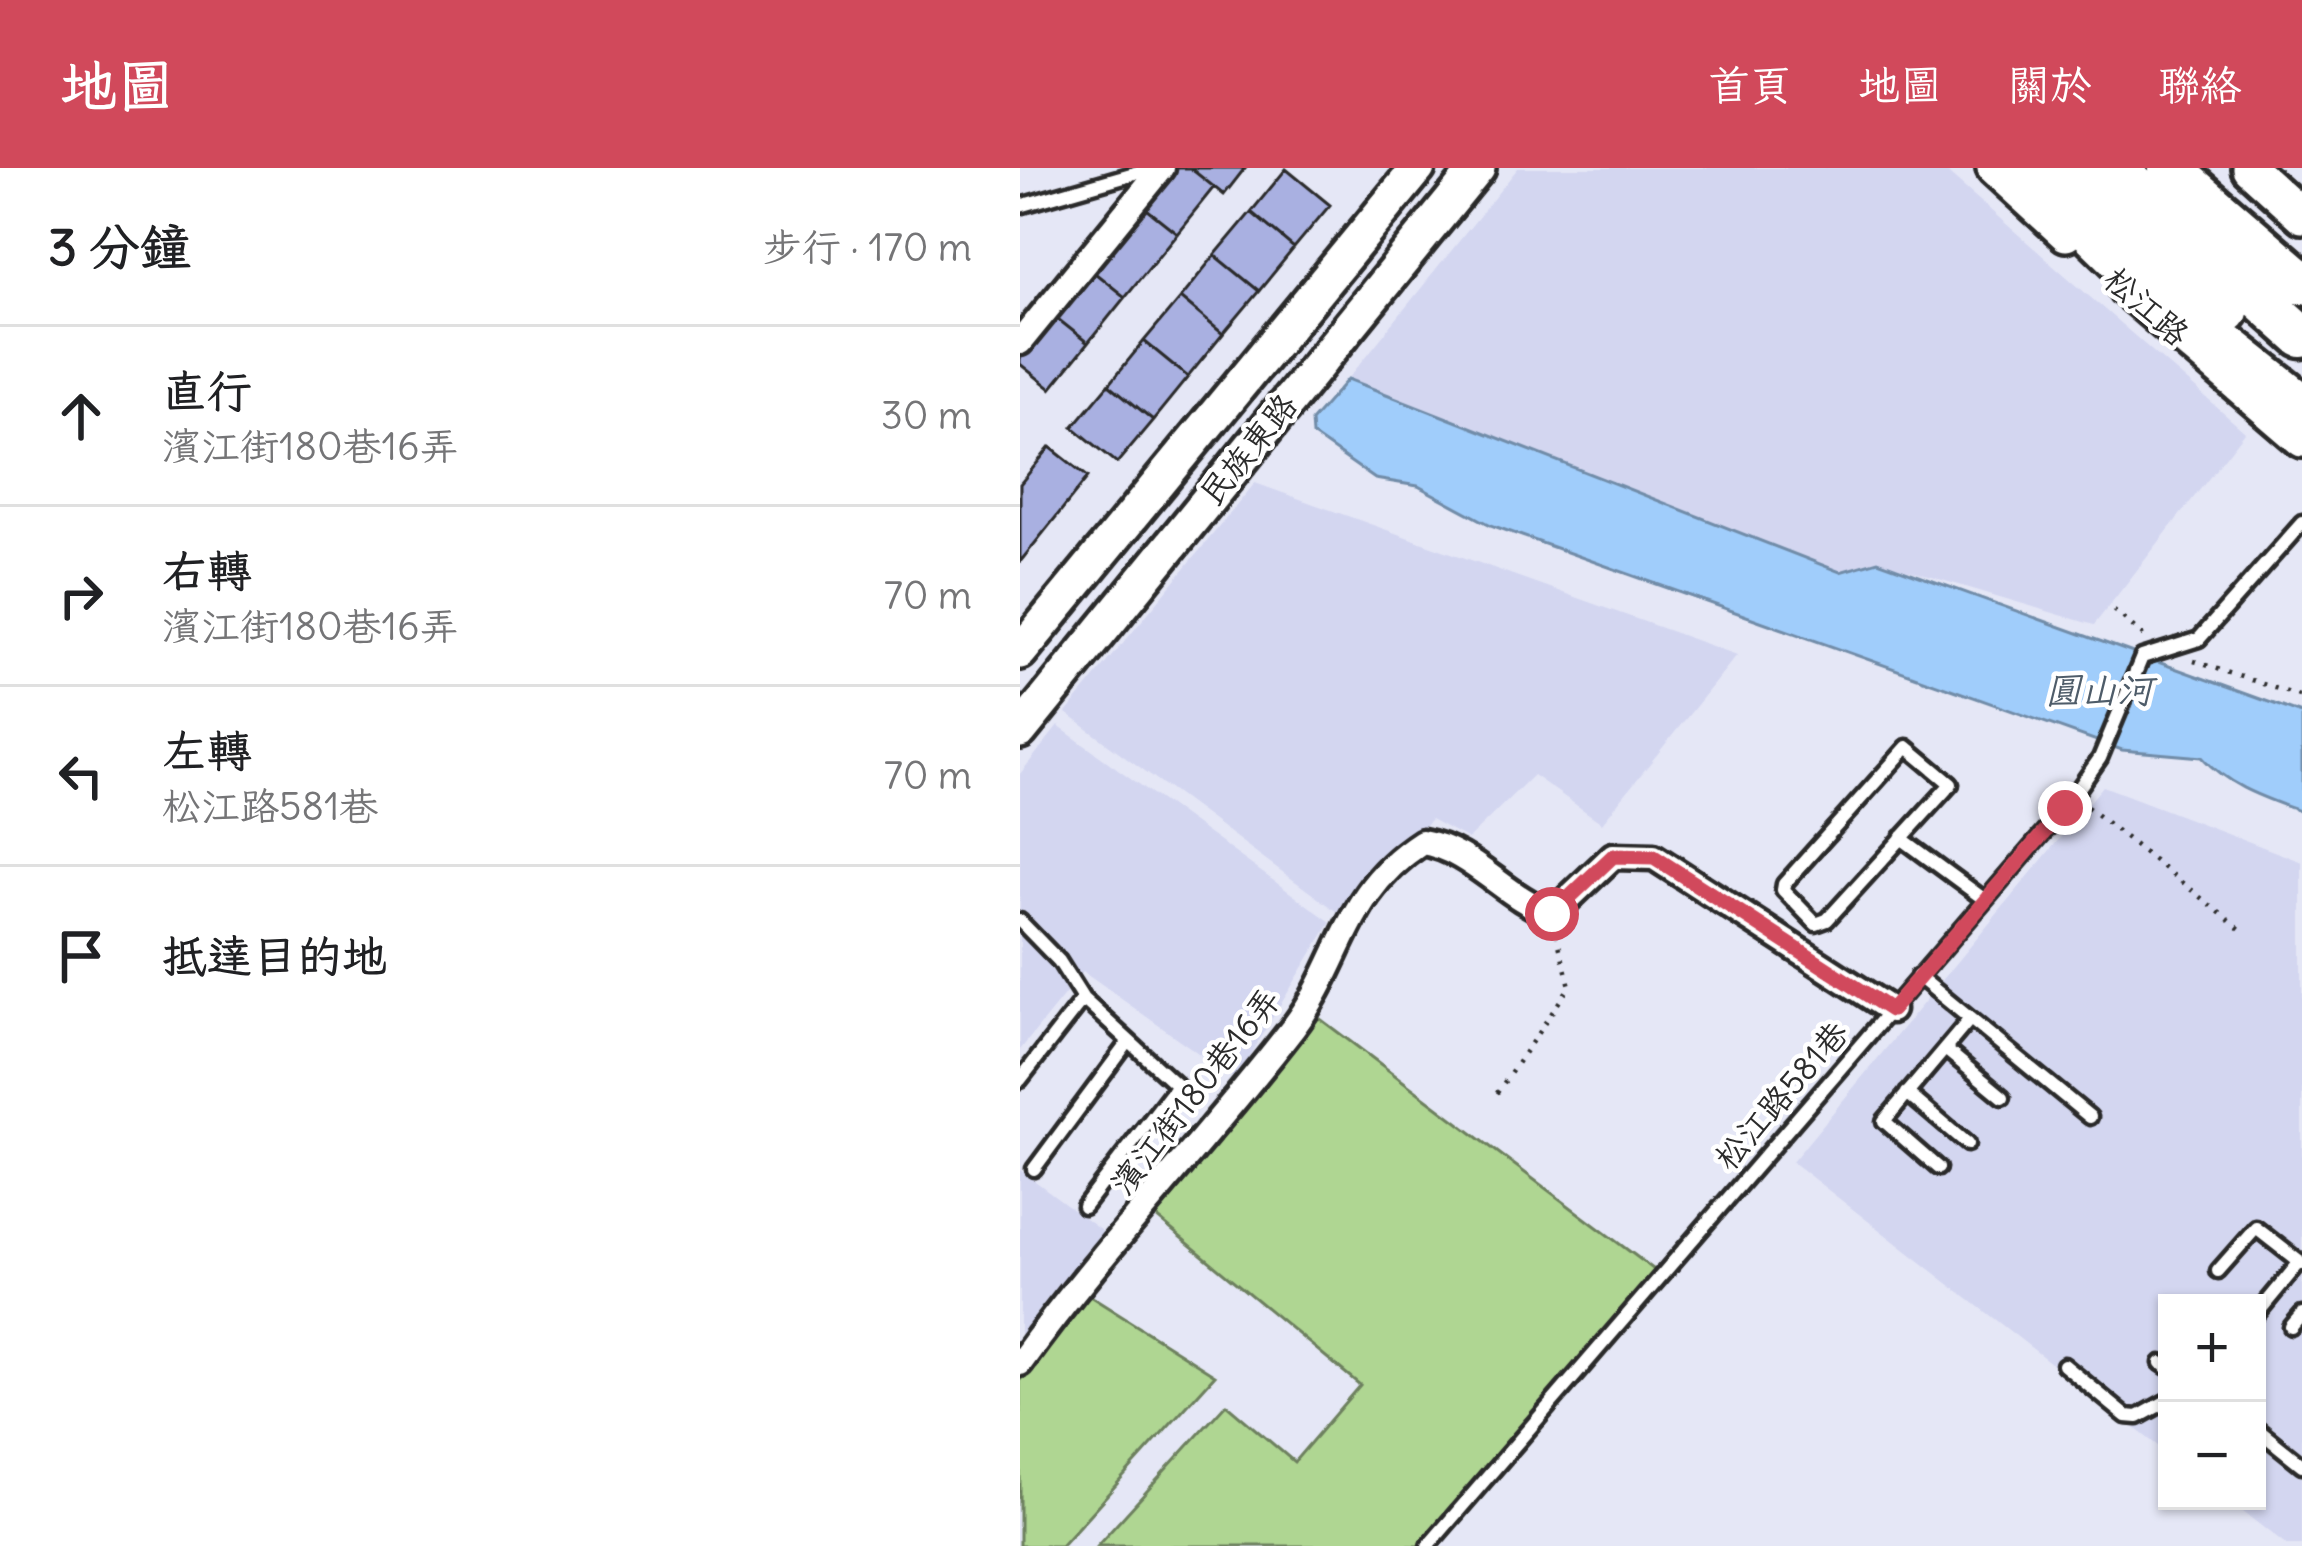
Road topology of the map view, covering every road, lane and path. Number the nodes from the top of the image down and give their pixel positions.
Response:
1 (1152, 168) edge
2 (1162, 168) edge
3 (1418, 168) edge
4 (1478, 168) edge
5 (1994, 168) edge
6 (2026, 168) edge
7 (2074, 168) edge
8 (2115, 168) edge
9 (2170, 168) edge
10 (2249, 168) edge
11 (1020, 206) edge
12 (2302, 216) edge
13 (2302, 282) edge
14 (2302, 336) edge
15 (1020, 342) edge
16 (2302, 374) edge
17 (2230, 376) junction
18 (2302, 406) edge
19 (2302, 430) edge
20 (2302, 440) edge
21 (2302, 523) edge
22 (1105, 548) junction
23 (1143, 579) junction
24 (2114, 610) dead end
25 (2159, 649) junction
26 (1020, 652) edge
27 (2302, 697) edge
28 (1020, 731) edge
29 (2073, 796) junction
30 (1901, 838) junction
31 (1985, 900) junction
32 (1552, 914) junction
33 (1020, 921) edge
34 (2244, 932) dead end
35 (1918, 976) junction
36 (1083, 999) junction
37 (1891, 1010) junction
38 (1970, 1019) junction
39 (1129, 1041) junction
40 (1945, 1049) junction
41 (1020, 1080) edge
42 (1497, 1093) dead end
43 (1907, 1093) junction
44 (2003, 1097) dead end
45 (2090, 1117) dead end
46 (1967, 1144) dead end
47 (1938, 1168) dead end
48 (1034, 1169) dead end
49 (1084, 1206) dead end
50 (2301, 1263) edge
51 (2218, 1271) dead end
52 (2266, 1304) edge
53 (2302, 1314) edge
54 (2291, 1327) dead end
55 (1020, 1364) edge
56 (2064, 1365) dead end
57 (2165, 1402) edge
58 (2266, 1436) edge
59 (2302, 1465) edge
60 (1429, 1546) edge

1 - 11 lane
2 - 15 street
3 - 22 street, 民族東路
4 - 23 street, 民族東路
5 - 17 street, 松江路
6 - 18 highway
7 - 16 highway
8 - 14 highway
9 - 13 highway
10 - 12 street
17 - 19 highway
17 - 20 street, 松江路
21 - 25 lane, 松江路581巷
22 - 23 street
22 - 26 street, 民族東路
23 - 28 street, 民族東路
24 - 25 path
25 - 27 path
25 - 29 lane, 松江路581巷
29 - 31 lane, 松江路581巷
29 - 34 path
30 - 30 lane
30 - 31 lane
31 - 35 lane, 松江路581巷
32 - 37 street
32 - 42 path
32 - 55 street, 濱江街180巷16弄
33 - 36 lane
35 - 37 lane, 松江路581巷
35 - 38 lane
36 - 39 lane
36 - 41 lane
37 - 60 lane, 松江路581巷
38 - 40 lane
38 - 45 lane
39 - 48 lane
39 - 49 lane
40 - 43 lane
40 - 44 lane
43 - 46 lane
43 - 47 lane
50 - 51 lane
50 - 52 lane
53 - 54 lane
56 - 57 lane
58 - 59 lane

